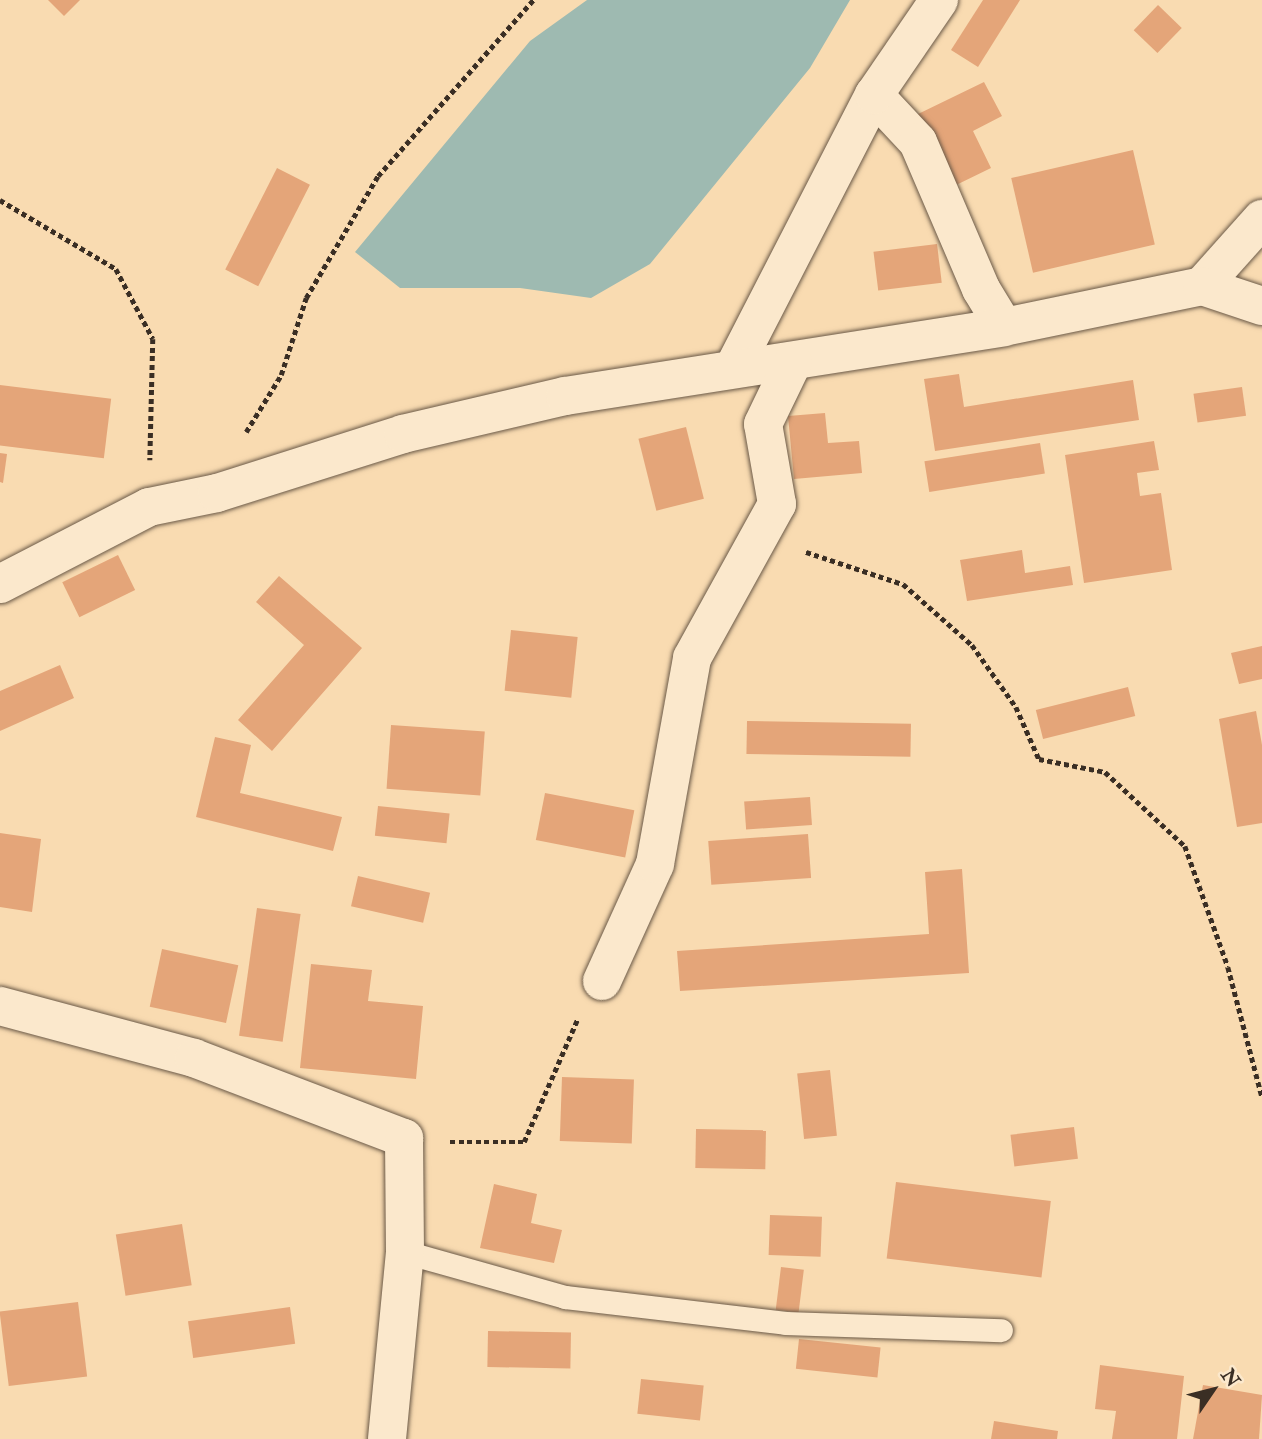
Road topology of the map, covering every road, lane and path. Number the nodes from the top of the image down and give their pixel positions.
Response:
1 (533, 0) edge
2 (939, 0) edge
3 (874, 95) junction
4 (0, 200) edge
5 (1262, 219) edge
6 (1202, 286) junction
7 (1262, 306) edge
8 (1004, 327) junction
9 (793, 362) junction
10 (734, 367) junction
11 (216, 493) junction
12 (777, 504) junction
13 (149, 507) junction
14 (0, 584) edge
15 (602, 981) joint
16 (0, 1006) edge
17 (1262, 1097) edge
18 (404, 1138) junction
19 (405, 1252) junction
20 (1001, 1330) dead end
21 (387, 1439) edge

1 - 11 path
2 - 3 street
3 - 8 street
3 - 10 street
4 - 13 path
5 - 6 street
6 - 7 street
6 - 8 street
8 - 9 street
9 - 10 street
9 - 12 street
10 - 11 street
11 - 13 street
12 - 15 street
12 - 17 path
13 - 14 street
15 - 18 path
16 - 18 street
18 - 19 street
19 - 20 lane
19 - 21 street

